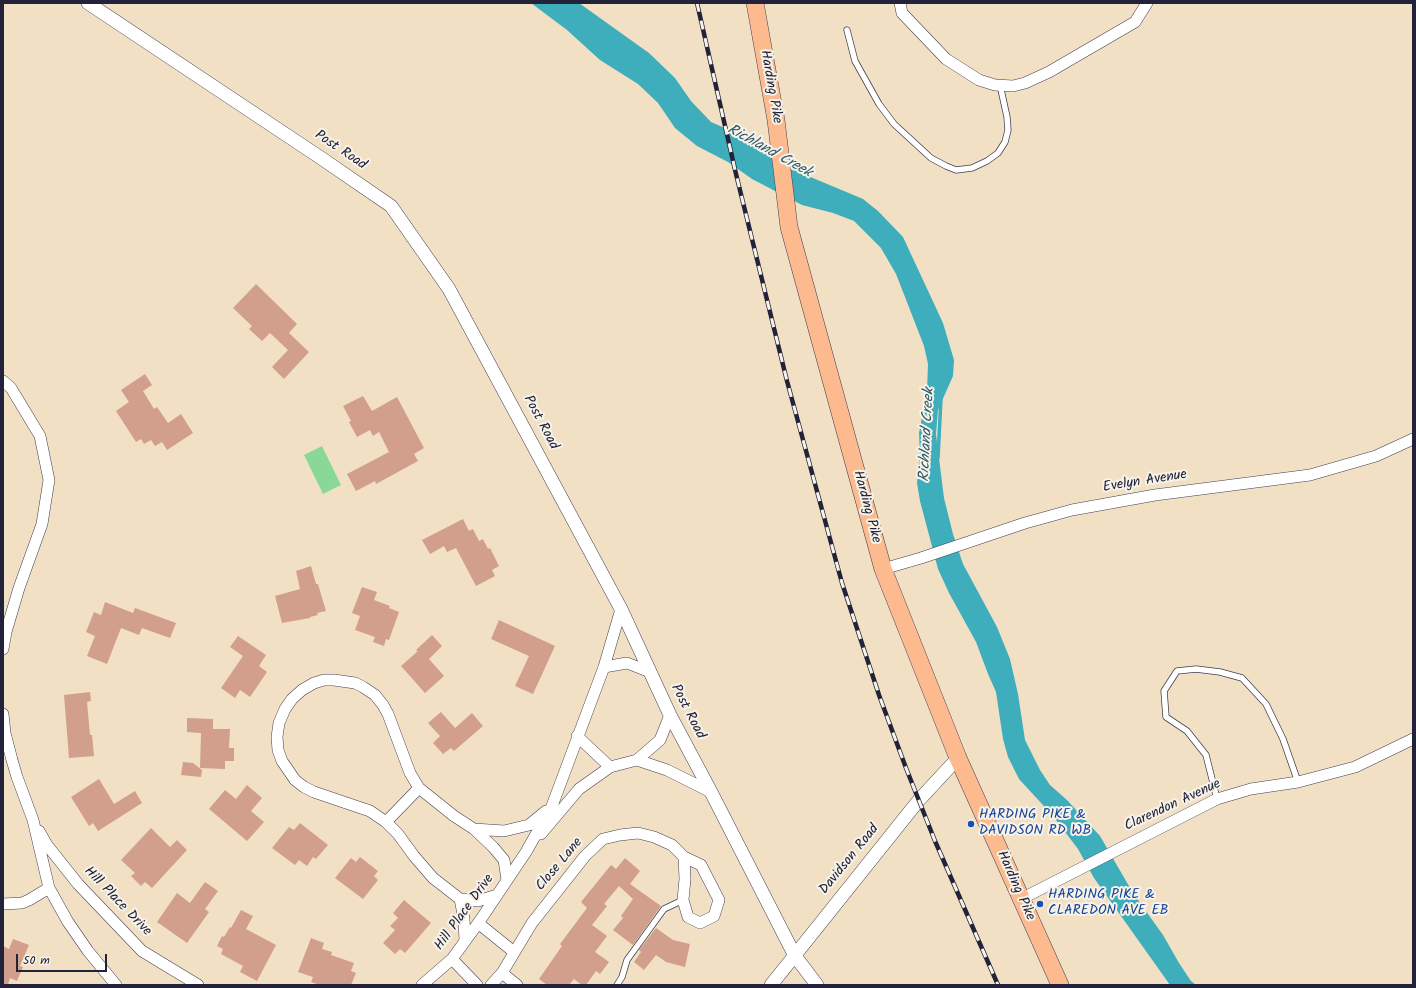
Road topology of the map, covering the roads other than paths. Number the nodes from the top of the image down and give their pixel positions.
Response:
1 (88, 3) edge
2 (755, 3) edge
3 (900, 3) edge
4 (1147, 3) edge
5 (847, 30) dead end
6 (1000, 85) junction
7 (3, 381) edge
8 (1413, 439) edge
9 (883, 569) junction
10 (621, 609) junction
11 (3, 649) edge
12 (604, 667) junction
13 (650, 672) junction
14 (3, 714) edge
15 (670, 715) junction
16 (577, 736) junction
17 (1413, 739) edge
18 (958, 758) junction
19 (637, 760) junction
20 (7, 761) edge
21 (610, 768) junction
22 (1298, 782) junction
23 (419, 788) junction
24 (711, 792) junction
25 (1217, 799) junction
26 (552, 806) junction
27 (33, 820) junction
28 (386, 822) junction
29 (474, 829) junction
30 (526, 852) junction
31 (684, 857) junction
32 (507, 880) junction
33 (49, 888) junction
34 (497, 895) junction
35 (460, 899) junction
36 (1021, 899) junction
37 (683, 900) junction
38 (3, 904) edge
39 (478, 923) junction
40 (465, 941) junction
41 (514, 952) junction
42 (795, 956) junction
43 (452, 959) junction
44 (502, 973) junction
45 (116, 985) edge
46 (198, 985) edge
47 (422, 985) edge
48 (477, 985) edge
49 (491, 985) edge
50 (517, 985) edge
51 (617, 985) edge
52 (771, 985) edge
53 (817, 985) edge
54 (1060, 985) edge

1 - 10 street, Post Road
2 - 9 main road, Harding Pike
3 - 6 street
4 - 6 street
5 - 6 lane
7 - 11 street
8 - 9 street, Evelyn Avenue
9 - 18 main road, Harding Pike
10 - 12 street, Hill Place Drive
10 - 13 street, Post Road
12 - 13 street
12 - 16 street, Hill Place Drive
13 - 15 street, Post Road
14 - 20 street, Hill Place Drive
15 - 19 street, Hill Place Drive
15 - 24 street, Post Road
16 - 21 street
16 - 26 street, Hill Place Drive
17 - 22 street, Clarendon Avenue
18 - 36 main road, Harding Pike
18 - 42 street, Davidson Road
19 - 21 street, Hill Place Drive
19 - 24 street
20 - 27 street, Hill Place Drive
21 - 30 street, Hill Place Drive
22 - 25 street, Clarendon Avenue
22 - 25 lane
23 - 28 street
23 - 28 street
23 - 29 street
24 - 42 street, Post Road
25 - 36 street, Clarendon Avenue
26 - 29 street
26 - 30 street, Hill Place Drive
27 - 33 street, Hill Place Drive
27 - 46 street, Hill Place Drive
28 - 35 street
29 - 32 street
30 - 32 street, Hill Place Drive
31 - 37 street, Close Lane
31 - 37 street, Close Lane
31 - 41 street, Close Lane
32 - 34 street, Hill Place Drive
33 - 38 street
33 - 45 street, Hill Place Drive
34 - 35 street
34 - 39 street, Hill Place Drive
35 - 40 street
36 - 54 main road, Harding Pike
37 - 51 lane
39 - 40 street, Hill Place Drive
39 - 41 street
40 - 43 street, Hill Place Drive
41 - 44 street, Close Lane
42 - 52 street, Davidson Road
42 - 53 street, Post Road
43 - 47 street, Hill Place Drive
43 - 48 street
44 - 49 street, Close Lane
44 - 50 street

